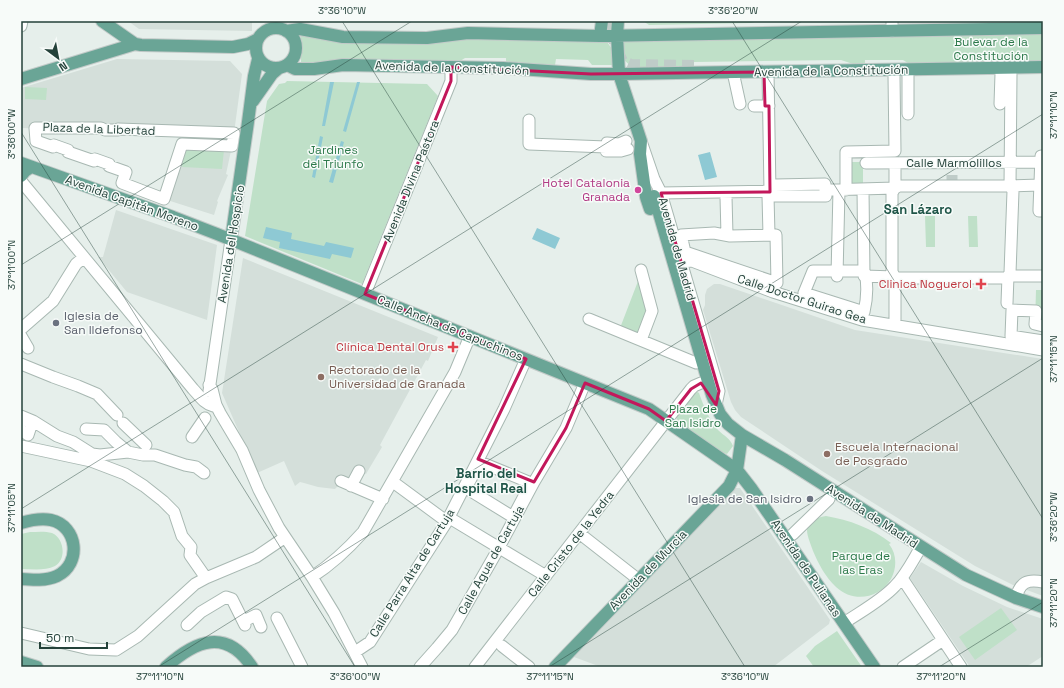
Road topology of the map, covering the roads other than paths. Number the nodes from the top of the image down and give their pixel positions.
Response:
1 (22, 21) edge
2 (102, 21) edge
3 (602, 21) edge
4 (609, 21) edge
5 (619, 21) edge
6 (967, 25) edge
7 (21, 26) edge
8 (892, 26) edge
9 (281, 27) edge
10 (840, 27) edge
11 (1043, 28) edge
12 (623, 35) junction
13 (600, 36) junction
14 (258, 40) junction
15 (135, 44) junction
16 (233, 47) junction
17 (257, 57) junction
18 (694, 66) tunnel mouth
19 (283, 67) junction
20 (451, 67) junction
21 (1043, 67) edge
22 (825, 71) junction
23 (733, 72) junction
24 (766, 72) junction
25 (619, 74) junction
26 (894, 76) dead end
27 (908, 76) dead end
28 (21, 79) edge
29 (251, 103) junction
30 (740, 104) dead end
31 (1000, 104) dead end
32 (902, 114) junction
33 (529, 120) dead end
34 (641, 141) junction
35 (182, 144) joint
36 (627, 145) dead end
37 (1042, 159) edge
38 (1009, 162) junction
39 (866, 163) dead end
40 (895, 163) junction
41 (26, 165) edge
42 (21, 176) edge
43 (21, 181) edge
44 (1040, 185) junction
45 (1010, 186) junction
46 (895, 188) junction
47 (863, 189) junction
48 (843, 190) junction
49 (770, 191) junction
50 (658, 195) junction
51 (726, 197) dead end
52 (1043, 211) edge
53 (727, 235) junction
54 (769, 235) junction
55 (231, 240) junction
56 (84, 258) junction
57 (682, 262) junction
58 (641, 270) dead end
59 (837, 273) junction
60 (864, 275) junction
61 (1008, 276) junction
62 (1043, 276) edge
63 (895, 277) junction
64 (365, 294) junction
65 (1007, 303) dead end
66 (589, 319) dead end
67 (895, 320) dead end
68 (1043, 326) edge
69 (21, 329) edge
70 (21, 336) edge
71 (470, 336) junction
72 (640, 340) junction
73 (1043, 341) edge
74 (28, 348) dead end
75 (1043, 350) edge
76 (526, 359) junction
77 (696, 363) junction
78 (21, 364) edge
79 (585, 383) junction
80 (701, 383) junction
81 (209, 385) junction
82 (193, 389) junction
83 (714, 400) junction
84 (213, 406) junction
85 (21, 417) edge
86 (205, 418) dead end
87 (666, 422) junction
88 (86, 429) dead end
89 (21, 430) edge
90 (742, 435) junction
91 (192, 437) dead end
92 (234, 439) junction
93 (146, 445) dead end
94 (21, 446) edge
95 (128, 452) junction
96 (88, 456) junction
97 (478, 459) junction
98 (737, 470) junction
99 (359, 471) dead end
100 (204, 473) dead end
101 (341, 481) dead end
102 (392, 482) junction
103 (534, 482) junction
104 (351, 486) junction
105 (383, 499) junction
106 (829, 499) dead end
107 (513, 517) joint
108 (447, 519) junction
109 (21, 523) edge
110 (579, 534) junction
111 (792, 534) dead end
112 (284, 538) junction
113 (921, 547) junction
114 (499, 548) junction
115 (546, 576) junction
116 (312, 577) junction
117 (206, 578) junction
118 (902, 578) junction
119 (21, 579) edge
120 (639, 580) junction
121 (1043, 582) edge
122 (1016, 598) junction
123 (1043, 607) edge
124 (277, 618) dead end
125 (844, 623) junction
126 (187, 625) dead end
127 (261, 628) dead end
128 (21, 633) edge
129 (943, 640) junction
130 (502, 646) dead end
131 (355, 652) junction
132 (21, 662) edge
133 (37, 667) edge
134 (166, 667) edge
135 (252, 667) edge
136 (302, 667) edge
137 (362, 667) edge
138 (420, 667) edge
139 (475, 667) edge
140 (528, 667) edge
141 (555, 667) edge
142 (874, 667) edge
143 (903, 667) edge
144 (961, 667) edge

1 - 7 street
2 - 15 main road
3 - 13 main road
4 - 12 main road
5 - 12 main road
6 - 8 main road
6 - 11 main road
8 - 10 main road
9 - 13 main road
9 - 14 main road
9 - 19 main road
10 - 12 main road
12 - 13 main road
12 - 25 main road
14 - 16 main road
14 - 17 main road
15 - 16 main road
15 - 28 main road
16 - 17 main road
17 - 19 main road
17 - 29 main road, Avenida del Hospicio
18 - 22 main road
19 - 20 main road, Avenida de la Constitución
19 - 29 main road, Avenida del Hospicio
20 - 25 main road, Avenida de la Constitución
20 - 64 street, Avenida Divina Pastora
21 - 22 main road, Avenida de la Constitución
22 - 24 main road, Avenida de la Constitución
23 - 24 main road, Avenida de la Constitución
23 - 25 main road, Avenida de la Constitución
23 - 30 street
24 - 49 street
25 - 34 main road, Avenida de Madrid
26 - 32 street
27 - 32 street
29 - 55 main road, Avenida del Hospicio
31 - 38 street
32 - 48 street
33 - 36 street
34 - 50 street, Avenida de Madrid
34 - 77 main road, Avenida de Madrid
35 - 35 street, Plaza de la Libertad
37 - 38 street, Calle Marmolillos
37 - 44 street
38 - 40 street, Calle Marmolillos
38 - 45 street
39 - 40 street, Calle Marmolillos
40 - 46 street
41 - 42 main road, Avenida Capitán Moreno
41 - 55 main road, Avenida Capitán Moreno
43 - 56 street
44 - 45 street
44 - 52 street
45 - 46 street
45 - 61 street
46 - 47 street
46 - 63 street
47 - 48 street
47 - 60 street
48 - 49 street
48 - 59 street
49 - 50 street
49 - 54 street
50 - 57 street, Avenida de Madrid
50 - 83 main road, Avenida de Madrid
51 - 53 street
53 - 54 street
53 - 54 street
55 - 64 main road, Calle Ancha de Capuchinos
55 - 81 street, Avenida del Hospicio
56 - 69 street
56 - 82 street
57 - 75 street, Calle Doctor Guirao Gea
57 - 83 street, Avenida de Madrid
58 - 72 street
59 - 60 street
59 - 60 street
60 - 63 street
61 - 62 street
61 - 63 street
61 - 65 street
63 - 67 street
64 - 71 main road, Calle Ancha de Capuchinos
66 - 72 street
68 - 73 street
70 - 74 street
71 - 76 main road, Calle Ancha de Capuchinos
71 - 102 street
72 - 77 street
76 - 79 main road, Calle Ancha de Capuchinos
76 - 97 street, Calle Parra Alta de Cartuja
77 - 80 main road, Avenida de Madrid
78 - 93 street
79 - 87 main road, Calle Ancha de Capuchinos
79 - 103 street, Calle Agua de Cartuja
80 - 83 main road, Avenida de Madrid
80 - 87 street
81 - 82 street
81 - 84 street
81 - 92 street
82 - 84 street
83 - 90 main road, Avenida de Madrid
84 - 92 street
85 - 89 street
85 - 96 street
86 - 91 street
87 - 98 main road
87 - 110 street, Calle Cristo de la Yedra
88 - 95 street
90 - 98 main road
90 - 113 main road, Avenida de Madrid
92 - 112 street
94 - 96 street
95 - 96 street
95 - 100 street
96 - 117 street
97 - 103 street
97 - 108 street, Calle Parra Alta de Cartuja
98 - 120 main road, Avenida de Murcia
98 - 125 main road, Avenida de Pulianas
99 - 104 street
101 - 104 street
102 - 105 street
102 - 108 street
103 - 114 street, Calle Agua de Cartuja
104 - 105 street
105 - 116 street
106 - 111 street
107 - 107 street
108 - 114 street
108 - 131 street, Calle Parra Alta de Cartuja
109 - 119 main road
110 - 115 street, Calle Cristo de la Yedra
110 - 120 street
112 - 116 street
112 - 117 street
113 - 118 street
113 - 122 main road, Avenida de Madrid
114 - 115 street
114 - 138 street, Calle Agua de Cartuja
115 - 139 street, Calle Cristo de la Yedra
116 - 131 street
117 - 128 street
118 - 125 street
118 - 129 street
120 - 141 main road, Avenida de Murcia
121 - 122 street
122 - 123 main road, Avenida de Madrid
124 - 136 street
125 - 142 main road, Avenida de Pulianas
126 - 127 street
129 - 143 street
129 - 144 street
130 - 140 street
131 - 137 street
132 - 133 main road
134 - 135 main road

